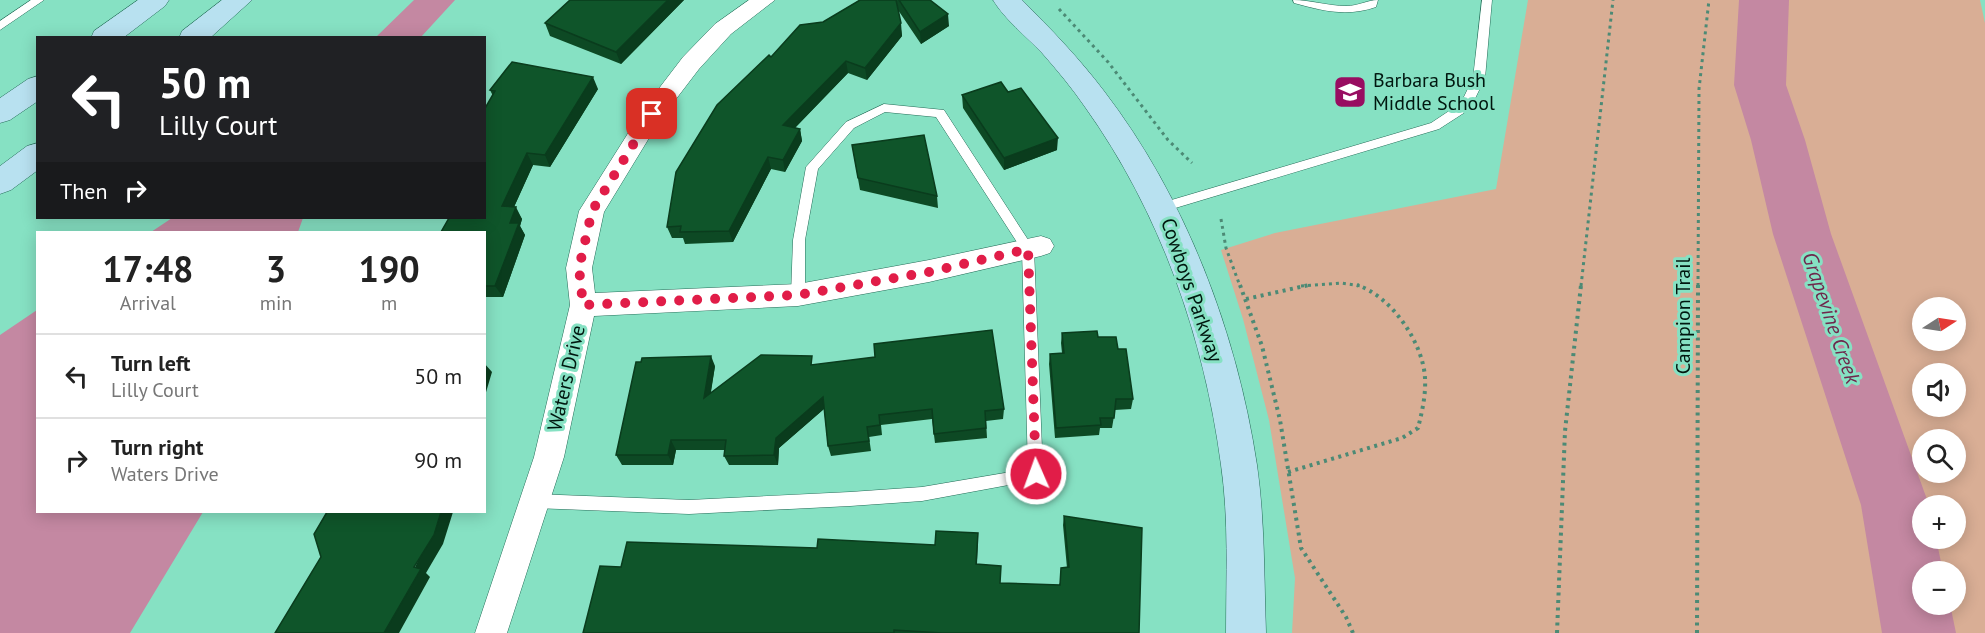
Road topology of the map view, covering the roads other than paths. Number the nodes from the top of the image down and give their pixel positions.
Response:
1 (39, 0) edge
2 (156, 0) edge
3 (239, 0) edge
4 (764, 0) edge
5 (1298, 0) edge
6 (1373, 0) edge
7 (1487, 0) edge
8 (1010, 1) edge
9 (0, 26) edge
10 (107, 36) edge
11 (194, 36) edge
12 (36, 87) edge
13 (0, 113) edge
14 (36, 155) edge
15 (0, 182) edge
16 (1162, 207) junction
17 (1035, 247) junction
18 (798, 295) junction
19 (583, 305) junction
20 (534, 501) junction
21 (491, 633) edge
22 (1246, 633) edge

1 - 9 lane
2 - 10 street
3 - 11 street
4 - 19 street, Waters Drive
5 - 6 lane
7 - 16 lane
8 - 16 street, Cowboys Parkway
12 - 13 street
14 - 15 street
16 - 22 street, Cowboys Parkway
17 - 18 street
17 - 18 lane
17 - 20 lane
18 - 19 street
19 - 20 street, Waters Drive
20 - 21 street, Waters Drive

